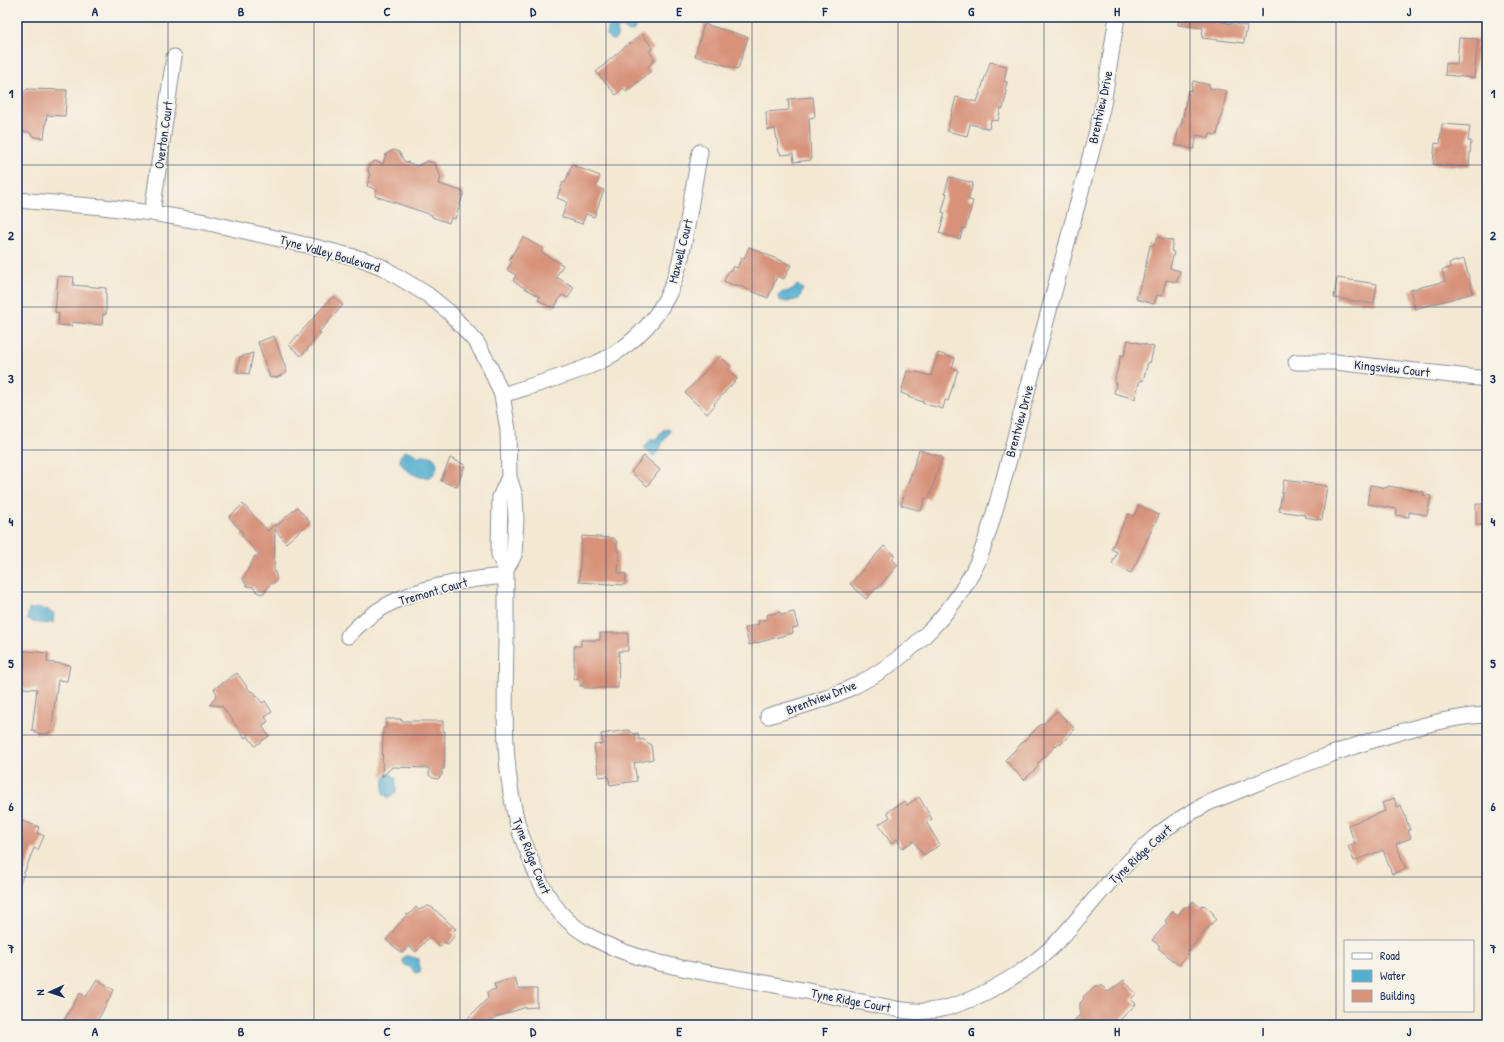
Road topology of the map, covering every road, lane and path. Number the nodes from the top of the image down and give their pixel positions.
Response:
1 (1117, 17) edge
2 (174, 57) dead end
3 (700, 152) dead end
4 (17, 200) edge
5 (152, 212) junction
6 (1296, 362) dead end
7 (1487, 379) edge
8 (502, 395) junction
9 (506, 573) junction
10 (348, 636) dead end
11 (1487, 715) edge
12 (768, 716) dead end

1 - 12 street, Brentview Drive
2 - 5 street, Overton Court
3 - 8 street, Maxwell Court
4 - 5 street, Tyne Valley Boulevard
5 - 8 street, Tyne Valley Boulevard
6 - 7 street, Kingsview Court
8 - 9 street, Tyne Valley Boulevard
9 - 10 street, Tremont Court
9 - 11 street, Tyne Ridge Court

